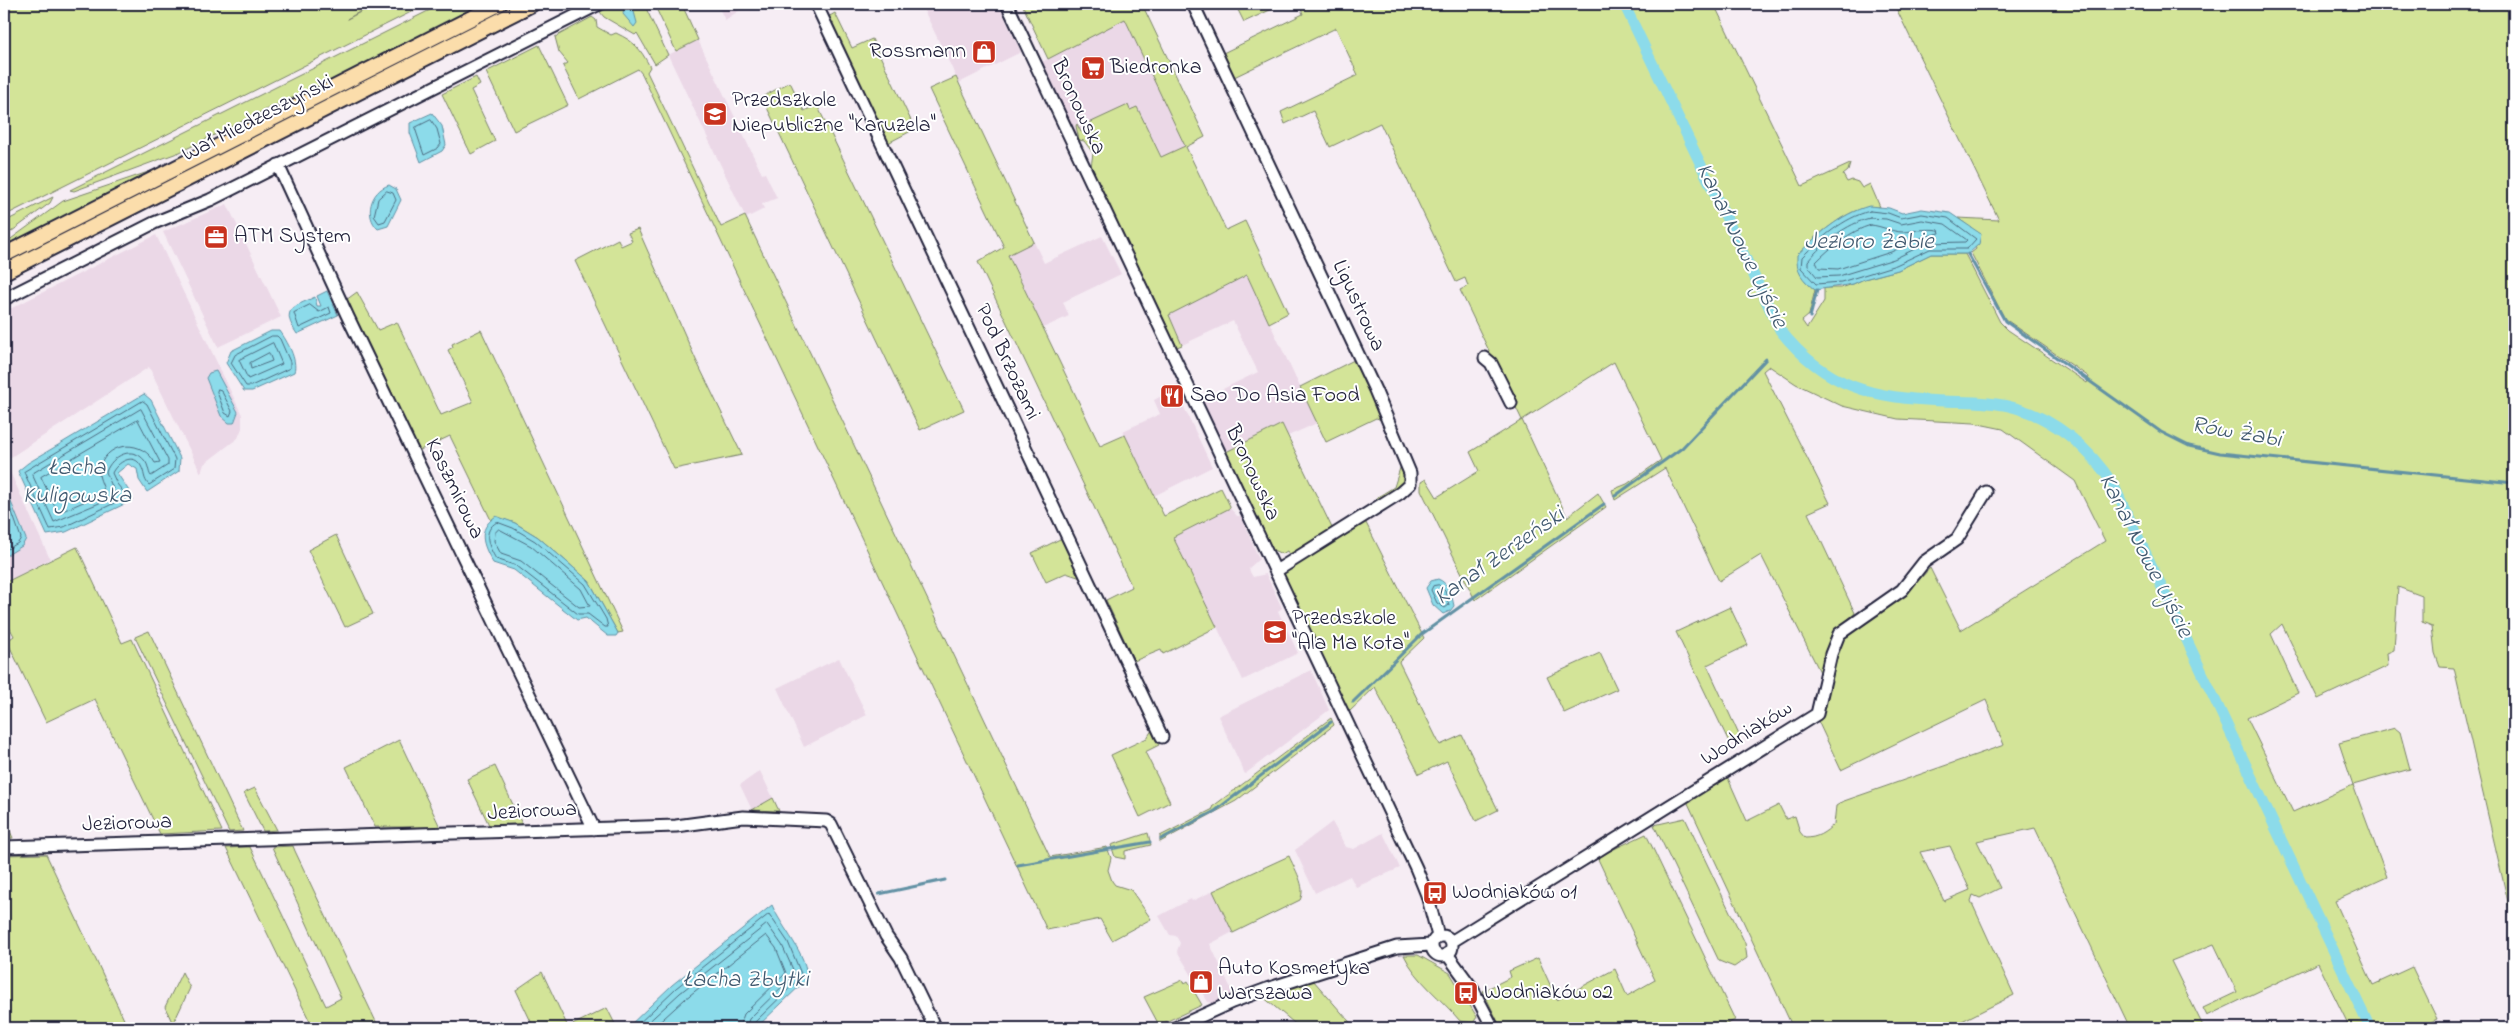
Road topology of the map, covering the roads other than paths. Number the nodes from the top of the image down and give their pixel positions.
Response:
1 (499, 4) edge
2 (532, 4) edge
3 (599, 4) edge
4 (816, 4) edge
5 (1007, 4) edge
6 (1193, 4) edge
7 (278, 165) junction
8 (4, 255) edge
9 (4, 272) edge
10 (4, 299) edge
11 (1485, 358) dead end
12 (1510, 403) dead end
13 (1986, 492) dead end
14 (1276, 571) junction
15 (1162, 737) dead end
16 (594, 829) junction
17 (4, 848) edge
18 (1435, 941) junction
19 (1451, 942) junction
20 (1447, 954) junction
21 (935, 1028) edge
22 (1175, 1028) edge
23 (1493, 1028) edge

1 - 8 main road, Wał Miedzeszyński
2 - 9 main road, Wał Miedzeszyński
3 - 7 street
4 - 15 street, Pod Brzozami
5 - 14 street, Bronowska
6 - 14 street, Ligustrowa
7 - 10 street
7 - 16 street, Kaszmirowa
11 - 12 street
13 - 19 street, Wodniaków
14 - 18 street, Bronowska
16 - 17 street, Jeziorowa
16 - 21 street, Jeziorowa
18 - 19 street
18 - 20 street
18 - 22 street
19 - 20 street
20 - 23 street

